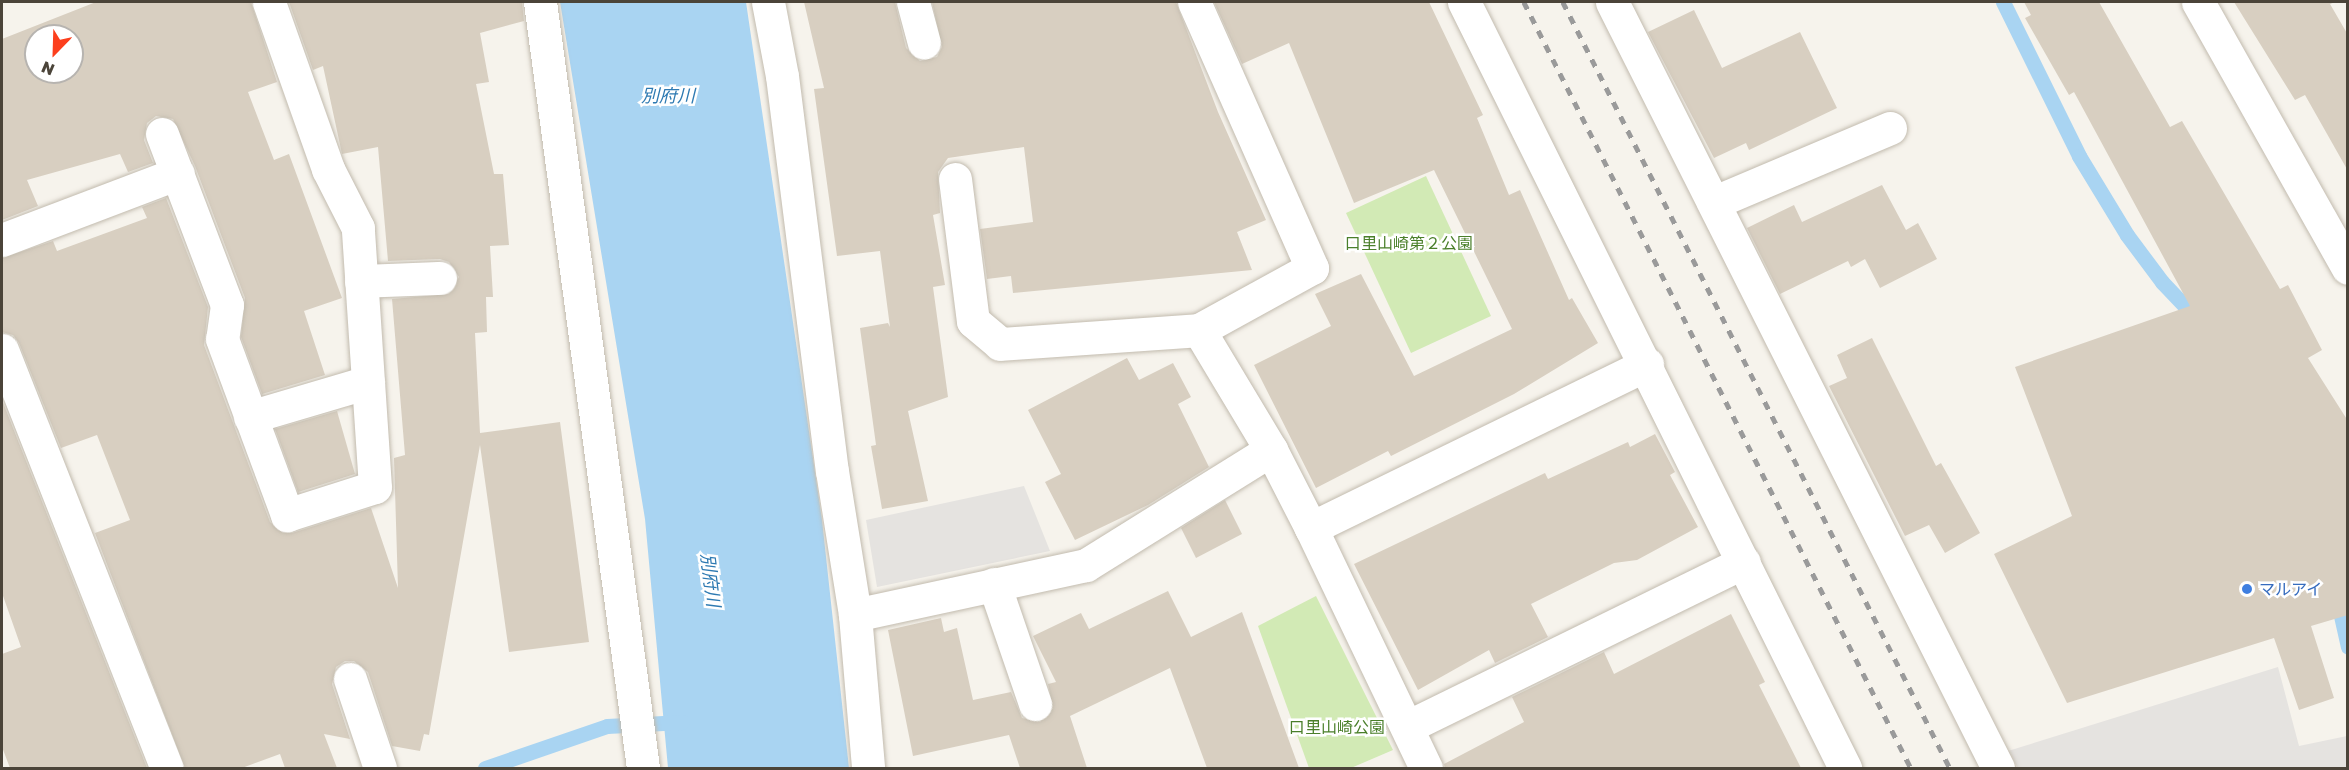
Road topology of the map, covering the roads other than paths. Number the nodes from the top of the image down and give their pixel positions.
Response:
1 (269, 2) edge
2 (540, 2) edge
3 (768, 2) edge
4 (913, 2) edge
5 (1194, 2) edge
6 (1464, 2) edge
7 (1612, 2) edge
8 (2198, 2) edge
9 (924, 43) dead end
10 (1890, 128) dead end
11 (162, 134) dead end
12 (177, 173) junction
13 (955, 179) dead end
14 (1715, 202) junction
15 (2, 240) edge
16 (2348, 267) edge
17 (440, 278) dead end
18 (361, 281) junction
19 (1199, 330) junction
20 (2, 350) edge
21 (1647, 364) junction
22 (368, 382) junction
23 (250, 417) junction
24 (1271, 450) junction
25 (1311, 528) junction
26 (1744, 562) junction
27 (994, 584) junction
28 (855, 615) junction
29 (350, 679) dead end
30 (1035, 704) dead end
31 (1407, 727) junction
32 (167, 768) edge
33 (380, 768) edge
34 (643, 768) edge
35 (868, 768) edge
36 (1426, 768) edge
37 (1845, 768) edge
38 (1998, 768) edge

1 - 18 street
2 - 34 street
3 - 28 street
4 - 9 street
5 - 19 street
6 - 21 street
7 - 14 street
8 - 16 street
10 - 14 street
11 - 12 street
12 - 15 street
12 - 23 street
13 - 19 street
14 - 38 street
17 - 18 street
18 - 22 street
19 - 24 street
20 - 32 street
21 - 25 street
21 - 26 street
22 - 23 street
22 - 23 street
24 - 25 street
24 - 27 street
25 - 31 street
26 - 31 street
26 - 37 street
27 - 28 street
27 - 30 street
28 - 35 street
29 - 33 street
31 - 36 street

